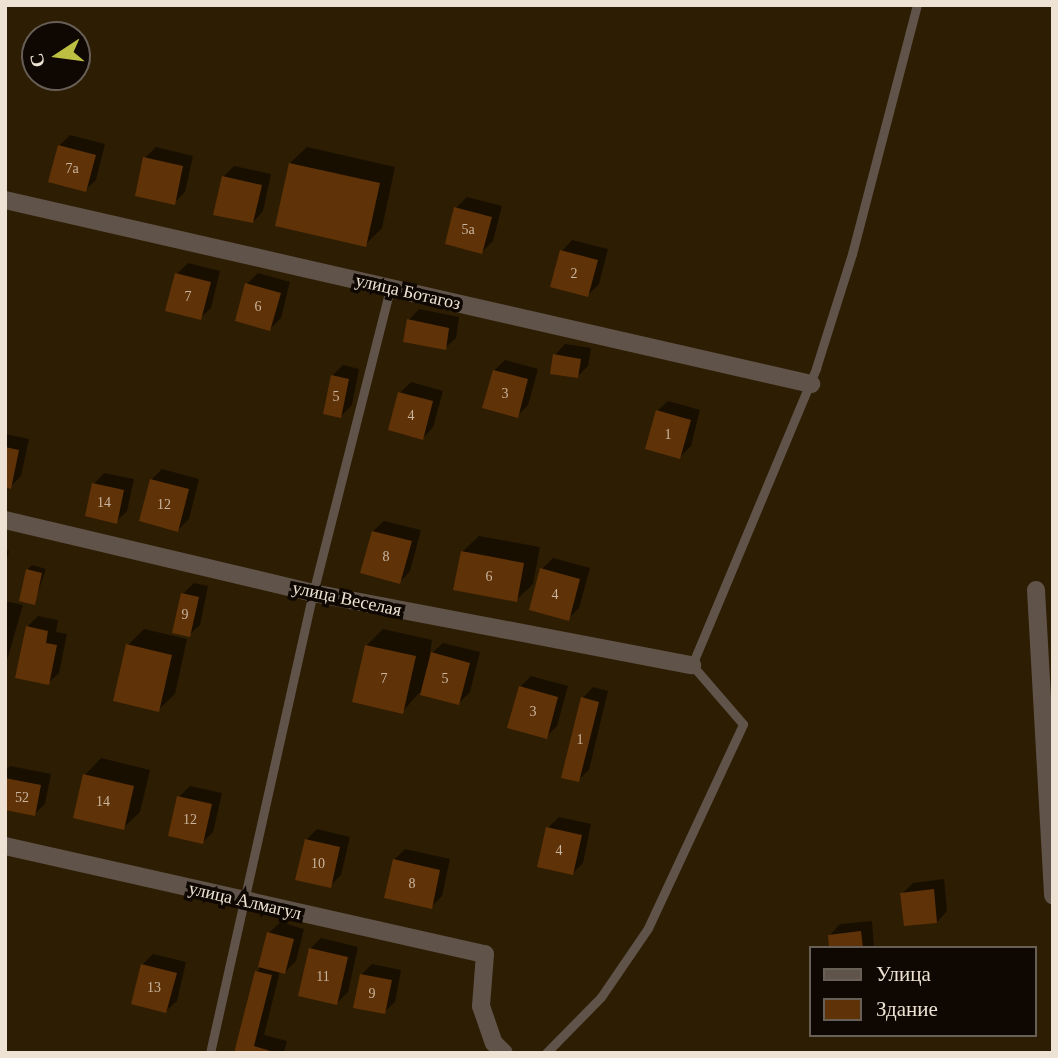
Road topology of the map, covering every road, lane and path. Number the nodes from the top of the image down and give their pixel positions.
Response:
1 (917, 5) edge
2 (5, 200) edge
3 (390, 288) junction
4 (811, 384) junction
5 (5, 520) edge
6 (1036, 590) dead end
7 (313, 593) junction
8 (692, 664) junction
9 (5, 846) edge
10 (1053, 896) edge
11 (245, 901) junction
12 (210, 1053) edge
13 (505, 1053) edge
14 (547, 1053) edge

1 - 4 lane
2 - 3 street, улица Ботагоз
3 - 4 street, улица Ботагоз
3 - 7 lane
4 - 8 lane
5 - 7 street, улица Веселая
6 - 10 street
7 - 8 street, улица Веселая
7 - 11 lane
8 - 14 lane
9 - 11 street, улица Алмагул
11 - 12 lane
11 - 13 street, улица Алмагул

